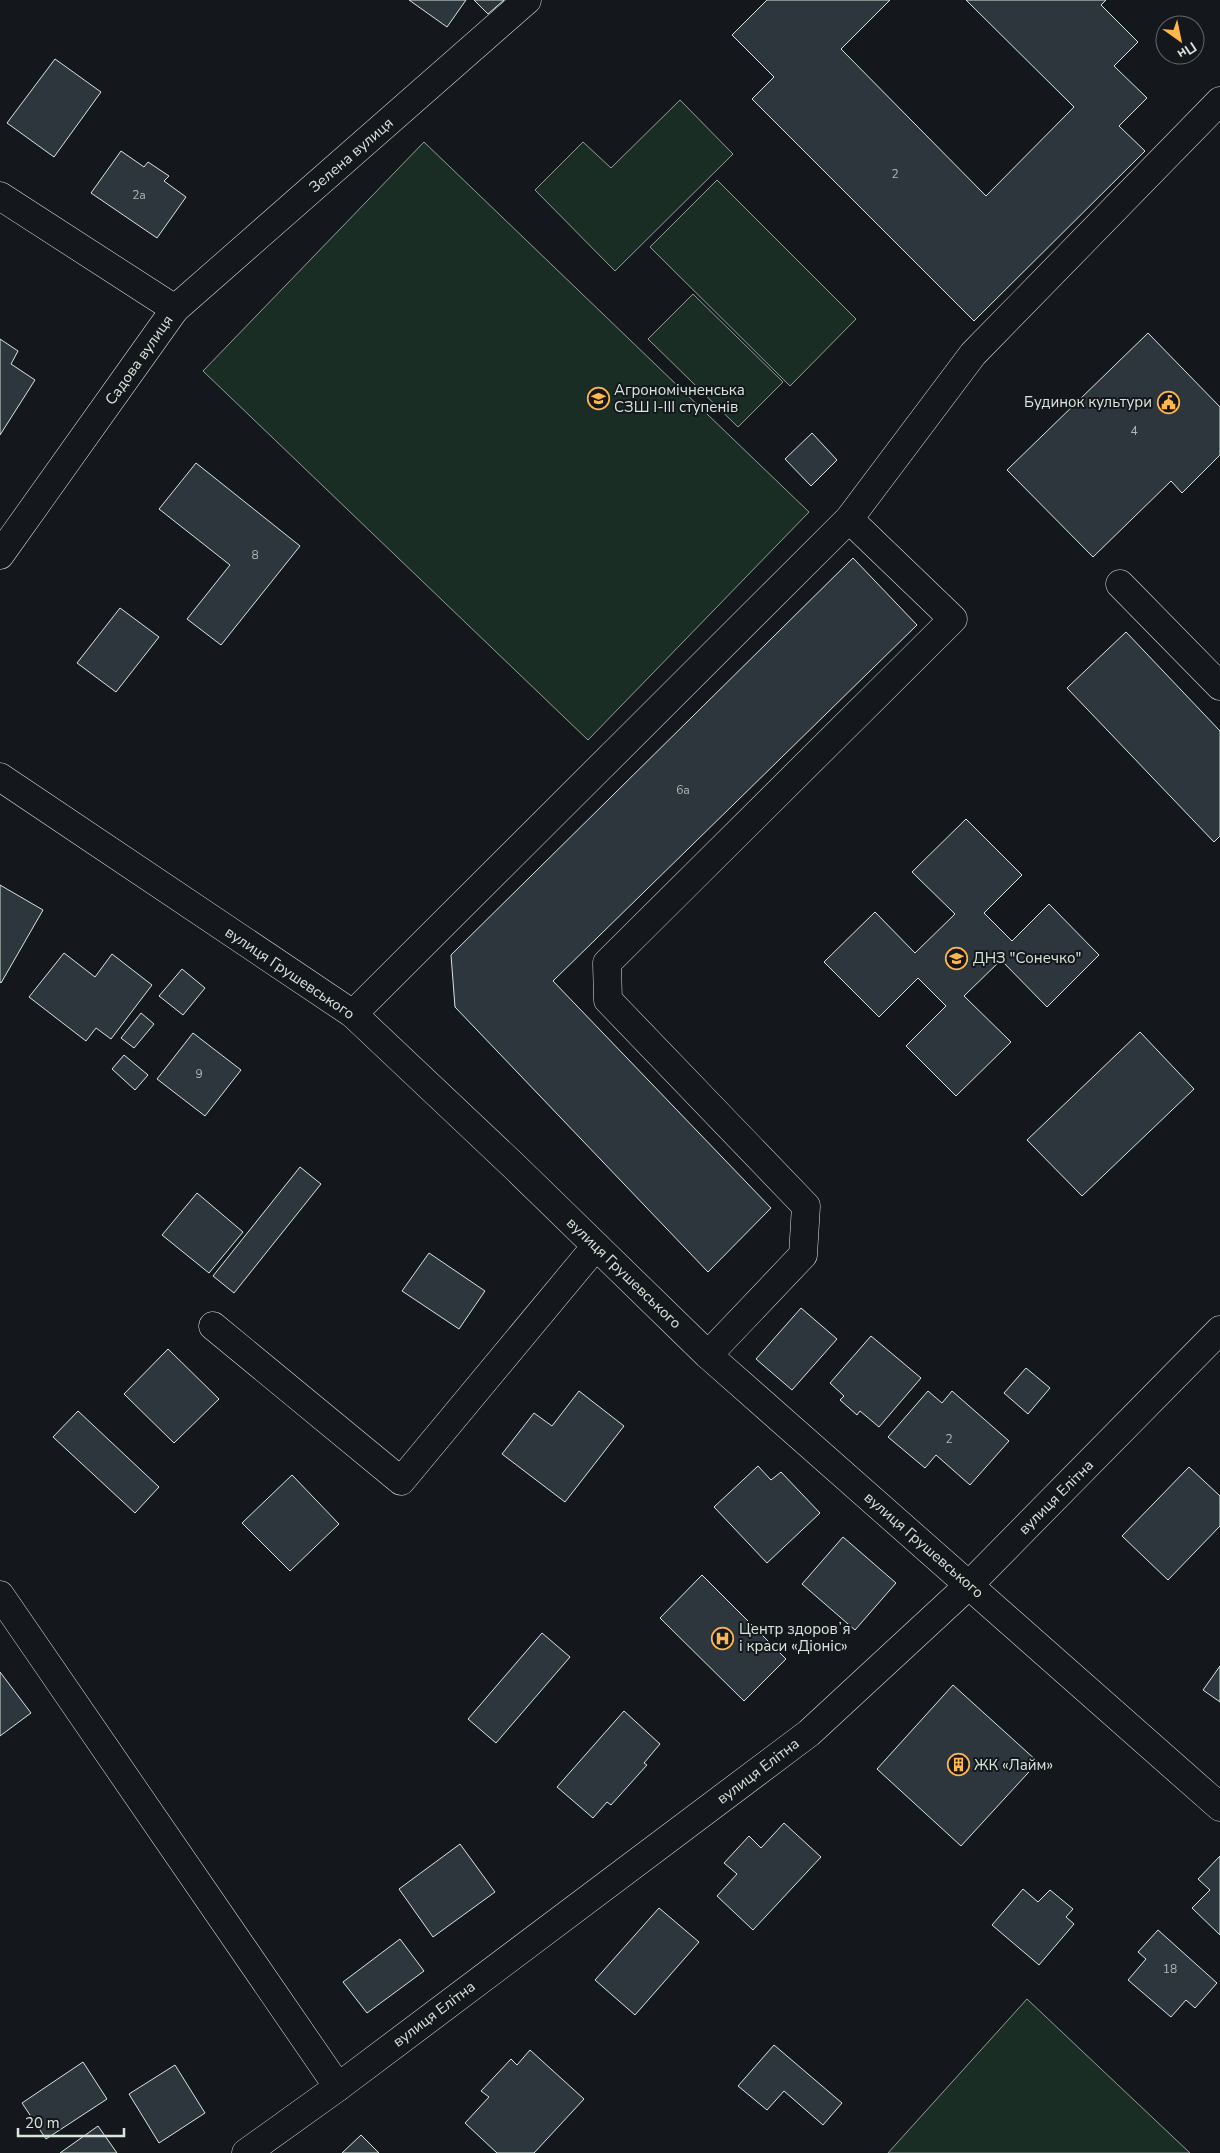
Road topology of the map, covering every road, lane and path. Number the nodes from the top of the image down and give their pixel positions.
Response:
1 (527, 0) edge
2 (1220, 102) edge
3 (0, 196) edge
4 (175, 309) junction
5 (849, 519) junction
6 (0, 555) edge
7 (1120, 584) dead end
8 (1220, 686) edge
9 (0, 777) edge
10 (353, 1014) junction
11 (596, 1246) junction
12 (213, 1326) dead end
13 (1220, 1330) edge
14 (708, 1355) junction
15 (970, 1585) junction
16 (0, 1595) edge
17 (1220, 1807) edge
18 (338, 2087) junction
19 (246, 2153) edge

1 - 4 street, Зелена вулиця
2 - 5 street
3 - 4 street, Садова вулиця
4 - 6 street, Садова вулиця
5 - 10 street
5 - 14 street
7 - 8 street
9 - 10 street, вулиця Грушевського
10 - 11 street, вулиця Грушевського
11 - 12 street
11 - 14 street, вулиця Грушевського
13 - 15 street, вулиця Елітна
14 - 15 street, вулиця Грушевського
15 - 17 street, вулиця Грушевського
15 - 18 street, вулиця Елітна
16 - 18 street
18 - 19 street, вулиця Елітна

